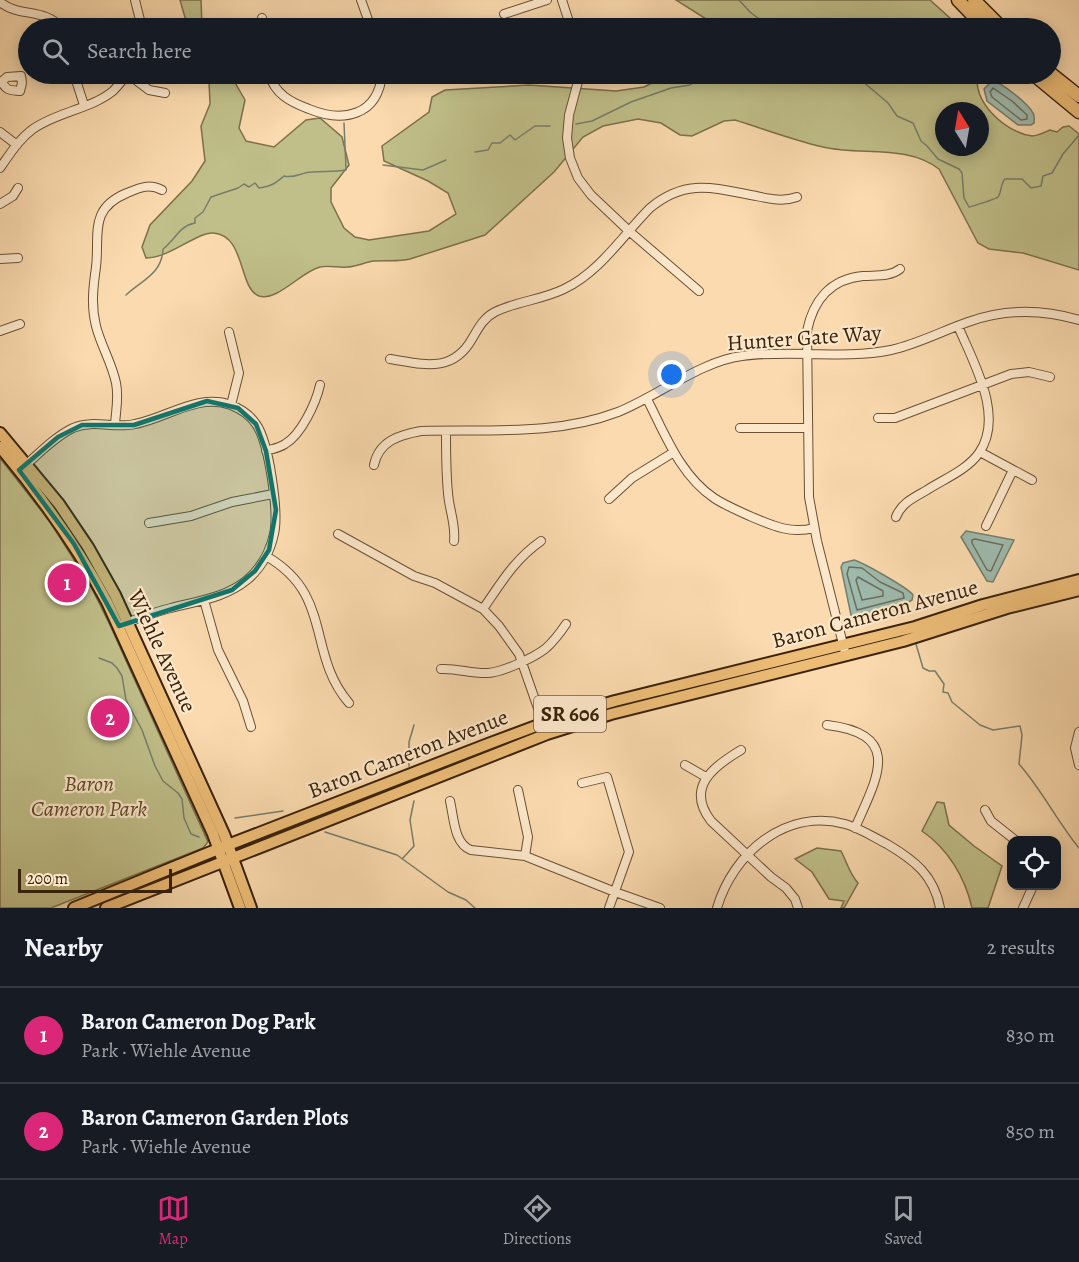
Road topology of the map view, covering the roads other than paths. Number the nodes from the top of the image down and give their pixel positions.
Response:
1 (135, 0) edge
2 (361, 0) edge
3 (547, 0) edge
4 (562, 0) edge
5 (957, 0) edge
6 (974, 0) edge
7 (0, 2) edge
8 (504, 14) dead end
9 (50, 18) edge
10 (140, 18) edge
11 (367, 18) edge
12 (568, 18) edge
13 (975, 18) edge
14 (992, 18) edge
15 (1061, 82) edge
16 (77, 84) edge
17 (119, 84) edge
18 (141, 84) edge
19 (274, 84) edge
20 (379, 84) edge
21 (578, 84) edge
22 (1045, 84) edge
23 (165, 93) dead end
24 (1079, 96) edge
25 (84, 105) junction
26 (1079, 112) edge
27 (0, 132) edge
28 (16, 145) junction
29 (0, 168) edge
30 (18, 188) dead end
31 (162, 190) dead end
32 (797, 197) dead end
33 (0, 204) edge
34 (629, 231) junction
35 (18, 258) dead end
36 (0, 259) edge
37 (900, 269) dead end
38 (699, 291) dead end
39 (1079, 320) edge
40 (20, 324) dead end
41 (958, 326) junction
42 (0, 331) edge
43 (229, 332) dead end
44 (807, 354) junction
45 (390, 359) dead end
46 (1050, 377) dead end
47 (320, 385) dead end
48 (981, 385) junction
49 (647, 399) junction
50 (231, 405) junction
51 (878, 417) dead end
52 (115, 424) junction
53 (740, 428) dead end
54 (807, 428) junction
55 (446, 431) junction
56 (0, 432) edge
57 (0, 447) edge
58 (266, 451) junction
59 (674, 452) junction
60 (980, 452) junction
61 (374, 465) dead end
62 (23, 467) junction
63 (1013, 470) junction
64 (1032, 480) dead end
65 (273, 494) junction
66 (609, 498) dead end
67 (896, 517) dead end
68 (149, 523) dead end
69 (986, 526) dead end
70 (814, 528) junction
71 (338, 534) dead end
72 (454, 541) dead end
73 (541, 541) dead end
74 (266, 556) junction
75 (1079, 580) edge
76 (1079, 590) edge
77 (204, 600) junction
78 (483, 609) junction
79 (124, 624) junction
80 (566, 624) dead end
81 (844, 650) junction
82 (522, 661) junction
83 (441, 669) dead end
84 (349, 703) dead end
85 (543, 723) junction
86 (827, 724) dead end
87 (251, 727) dead end
88 (1079, 732) edge
89 (547, 734) junction
90 (741, 750) dead end
91 (685, 765) dead end
92 (1079, 765) edge
93 (706, 777) junction
94 (582, 783) dead end
95 (518, 789) dead end
96 (450, 801) dead end
97 (985, 810) dead end
98 (855, 828) junction
99 (1010, 836) edge
100 (224, 847) junction
101 (747, 855) junction
102 (525, 856) junction
103 (228, 859) junction
104 (1031, 890) edge
105 (615, 892) junction
106 (662, 905) edge
107 (74, 908) edge
108 (106, 908) edge
109 (240, 908) edge
110 (251, 908) edge
111 (609, 908) edge
112 (717, 908) edge
113 (798, 908) edge
114 (940, 908) edge
115 (1023, 908) edge

1 - 10 street
2 - 11 street
3 - 8 street
4 - 12 street
5 - 13 highway
6 - 14 highway
7 - 9 street
15 - 24 highway
16 - 25 street
17 - 25 street
18 - 23 street
19 - 20 street
21 - 34 street
22 - 26 highway
25 - 28 street
27 - 28 street
28 - 29 street
30 - 33 street
31 - 52 street
32 - 34 street
34 - 38 street
34 - 45 street
35 - 36 street
37 - 44 street
39 - 41 street, Hunter Gate Way
40 - 42 street
41 - 44 street, Hunter Gate Way
41 - 48 street
43 - 50 street
44 - 49 street, Hunter Gate Way
44 - 54 street
46 - 48 street
47 - 58 street
48 - 51 street
48 - 60 street
49 - 55 street, Hunter Gate Way
49 - 59 street
50 - 52 street
50 - 58 street
52 - 62 street
53 - 54 street
54 - 70 street
55 - 61 street, Hunter Gate Way
55 - 72 street
56 - 62 main road, Wiehle Avenue
57 - 62 main road, Wiehle Avenue
58 - 65 street
59 - 66 street
59 - 70 street
60 - 63 street
60 - 67 street
62 - 79 main road, Wiehle Avenue
63 - 64 street
63 - 69 street
65 - 68 street
65 - 74 street
70 - 81 street
71 - 78 street
73 - 78 street
74 - 77 street
74 - 84 street
75 - 81 main road, Baron Cameron Avenue / SR 606
76 - 81 main road, Baron Cameron Avenue / SR 606
77 - 79 street
77 - 87 street
78 - 82 street
79 - 100 main road, Wiehle Avenue
80 - 82 street
81 - 85 main road, Baron Cameron Avenue / SR 606
81 - 89 main road, Baron Cameron Avenue / SR 606
82 - 83 street
82 - 85 street
85 - 89 street
85 - 100 main road, Baron Cameron Avenue / SR 606
86 - 98 street
88 - 92 street
89 - 103 main road, Baron Cameron Avenue / SR 606
90 - 93 street
91 - 93 street
93 - 101 street
94 - 105 street
95 - 102 street
96 - 102 street
97 - 99 street
98 - 101 street
98 - 114 street
100 - 103 main road, Wiehle Avenue
100 - 107 main road, Baron Cameron Avenue / SR 606
101 - 112 street
101 - 113 street
102 - 105 street
103 - 108 main road, Baron Cameron Avenue / SR 606
103 - 109 main road, Wiehle Avenue
103 - 110 main road, Wiehle Avenue
104 - 115 street
105 - 106 street
105 - 111 street

